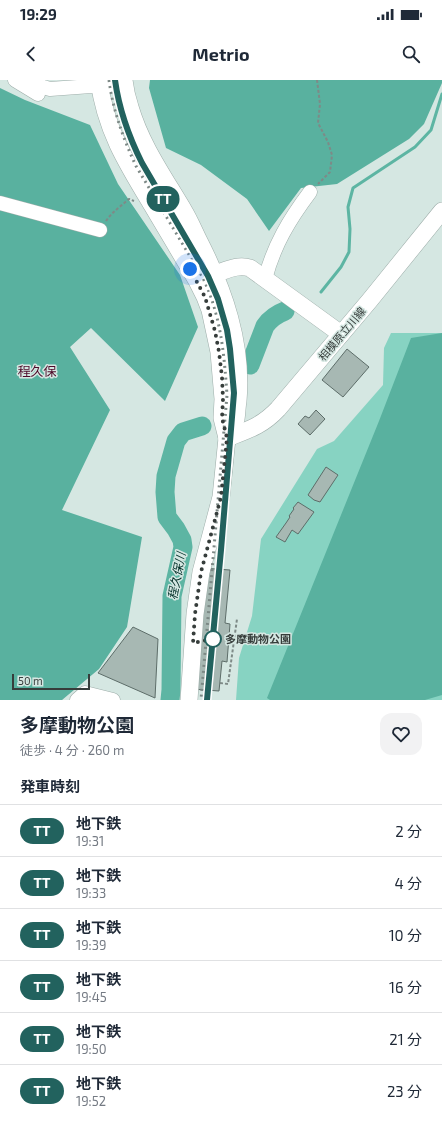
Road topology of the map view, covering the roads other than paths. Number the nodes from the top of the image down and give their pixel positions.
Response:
1 (15, 80) edge
2 (30, 80) edge
3 (124, 82) edge
4 (100, 84) edge
5 (310, 192) road end
6 (0, 203) edge
7 (442, 212) edge
8 (100, 230) road end
9 (215, 274) junction
10 (265, 279) junction
11 (341, 334) junction
12 (227, 438) junction
13 (77, 700) edge
14 (113, 700) edge
15 (189, 700) edge

1 - 4 street
2 - 4 street
3 - 4 street
3 - 9 main road
4 - 12 main road
5 - 10 street
6 - 8 street
7 - 11 main road, 相模原立川線
9 - 10 main road
9 - 12 main road
10 - 11 main road
11 - 12 main road, 相模原立川線
12 - 15 main road
13 - 14 street

